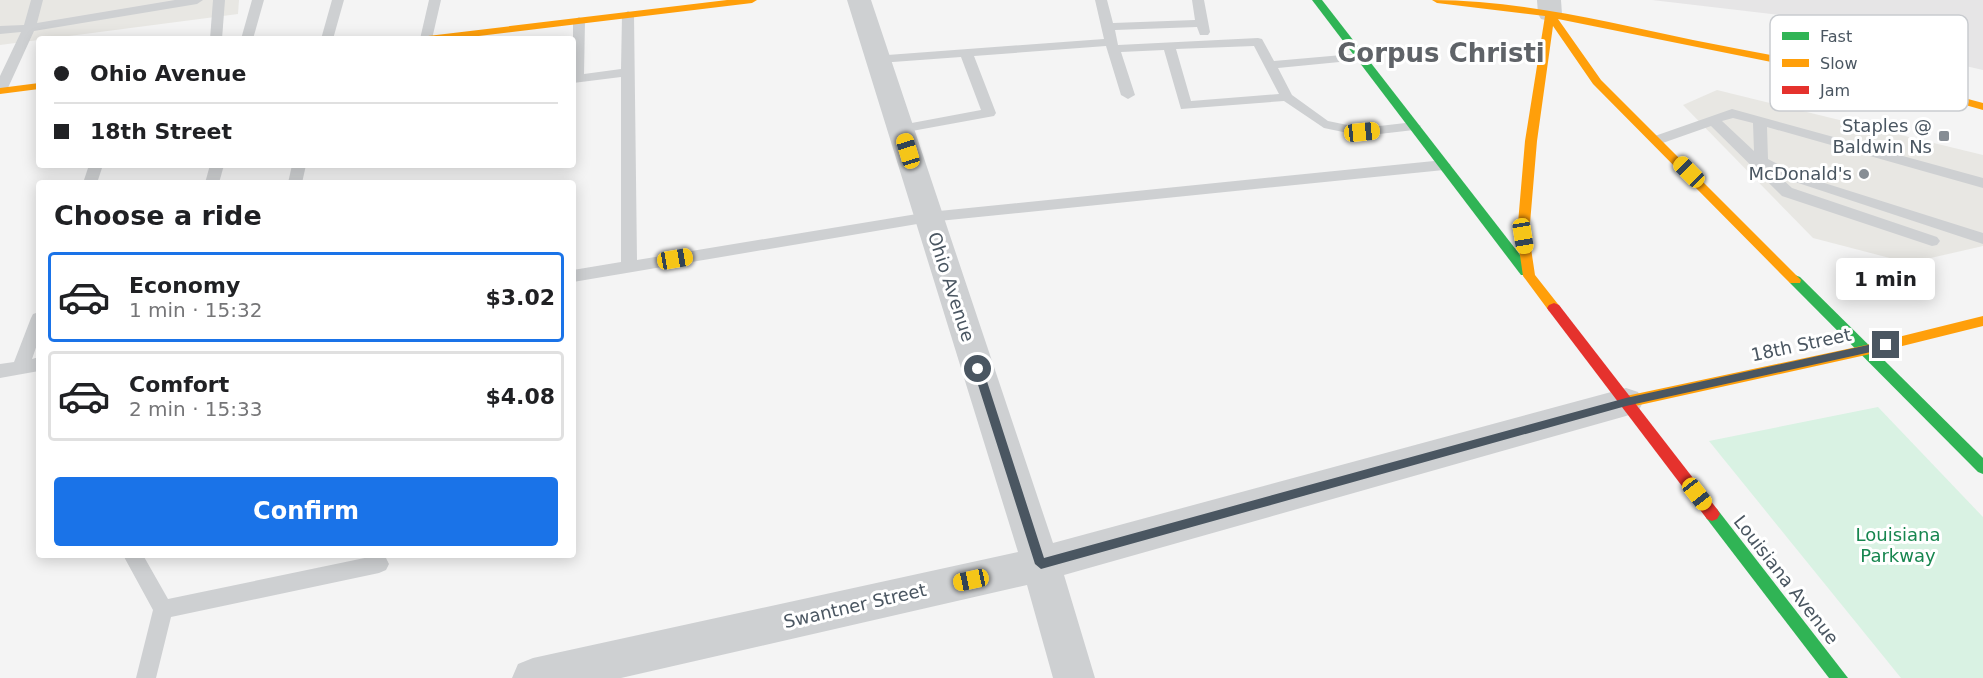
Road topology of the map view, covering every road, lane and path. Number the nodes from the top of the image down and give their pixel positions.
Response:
1 (37, 0) edge
2 (198, 0) edge
3 (219, 0) edge
4 (258, 0) edge
5 (338, 0) edge
6 (435, 0) edge
7 (752, 0) edge
8 (859, 0) edge
9 (1101, 0) edge
10 (1198, 0) edge
11 (1317, 0) edge
12 (1437, 0) edge
13 (1550, 7) edge
14 (628, 15) junction
15 (579, 21) junction
16 (1202, 23) junction
17 (1107, 27) junction
18 (29, 28) junction
19 (0, 30) edge
20 (497, 35) edge
21 (216, 36) edge
22 (248, 36) edge
23 (328, 36) edge
24 (428, 36) edge
25 (480, 36) edge
26 (1206, 44) junction
27 (1112, 46) junction
28 (1169, 46) junction
29 (966, 52) junction
30 (1770, 55) edge
31 (1360, 56) junction
32 (879, 60) junction
33 (576, 64) edge
34 (1271, 65) junction
35 (627, 72) junction
36 (576, 79) edge
37 (36, 86) edge
38 (0, 90) edge
39 (1128, 95) dead end
40 (1287, 97) junction
41 (1968, 103) edge
42 (1983, 107) edge
43 (1713, 120) junction
44 (1760, 121) junction
45 (1414, 126) junction
46 (901, 129) junction
47 (1657, 140) junction
48 (1444, 165) junction
49 (1983, 183) edge
50 (929, 217) junction
51 (1983, 239) edge
52 (1932, 241) dead end
53 (630, 266) junction
54 (576, 275) edge
55 (1529, 276) junction
56 (1983, 321) edge
57 (36, 326) edge
58 (1866, 350) junction
59 (36, 365) edge
60 (20, 368) junction
61 (0, 371) edge
62 (1626, 402) junction
63 (1983, 468) edge
64 (135, 558) edge
65 (379, 564) dead end
66 (1041, 564) junction
67 (163, 609) junction
68 (146, 678) edge
69 (533, 678) edge
70 (1074, 678) edge
71 (1839, 678) edge

1 - 18 lane
2 - 18 lane
3 - 21 lane
4 - 22 lane
5 - 23 lane
6 - 24 lane
7 - 14 main road
8 - 32 street, Ohio Avenue
9 - 17 lane
10 - 16 lane
11 - 31 main road, Louisiana Avenue
12 - 13 main road
13 - 30 main road
13 - 47 main road
13 - 55 main road, Louisiana Avenue
14 - 15 main road
14 - 35 lane
15 - 20 main road
15 - 33 lane
16 - 17 lane
16 - 26 lane
17 - 27 lane
18 - 19 lane
18 - 38 lane
20 - 25 main road
26 - 28 lane
26 - 34 lane
27 - 28 lane
27 - 29 lane
27 - 39 lane
28 - 40 lane
29 - 32 lane
29 - 46 lane
31 - 34 lane
31 - 45 main road, Louisiana Avenue
32 - 46 street, Ohio Avenue
34 - 40 lane
35 - 36 lane
35 - 53 lane
37 - 38 main road
40 - 45 lane
41 - 42 main road
43 - 44 lane
43 - 47 lane
43 - 52 lane
44 - 49 lane
44 - 51 lane
45 - 48 main road, Louisiana Avenue
46 - 50 street, Ohio Avenue
47 - 58 main road
48 - 50 lane
48 - 55 main road, Louisiana Avenue
50 - 53 lane
50 - 66 street, Ohio Avenue
53 - 54 lane
55 - 62 main road, Louisiana Avenue
56 - 58 main road, 18th Street
57 - 60 lane
58 - 62 main road, 18th Street
58 - 63 main road
59 - 60 lane
60 - 61 lane
62 - 66 street, Swantner Street
62 - 71 main road, Louisiana Avenue
64 - 67 lane
65 - 67 lane
66 - 69 street, Swantner Street
66 - 70 street, Ohio Avenue
67 - 68 lane

